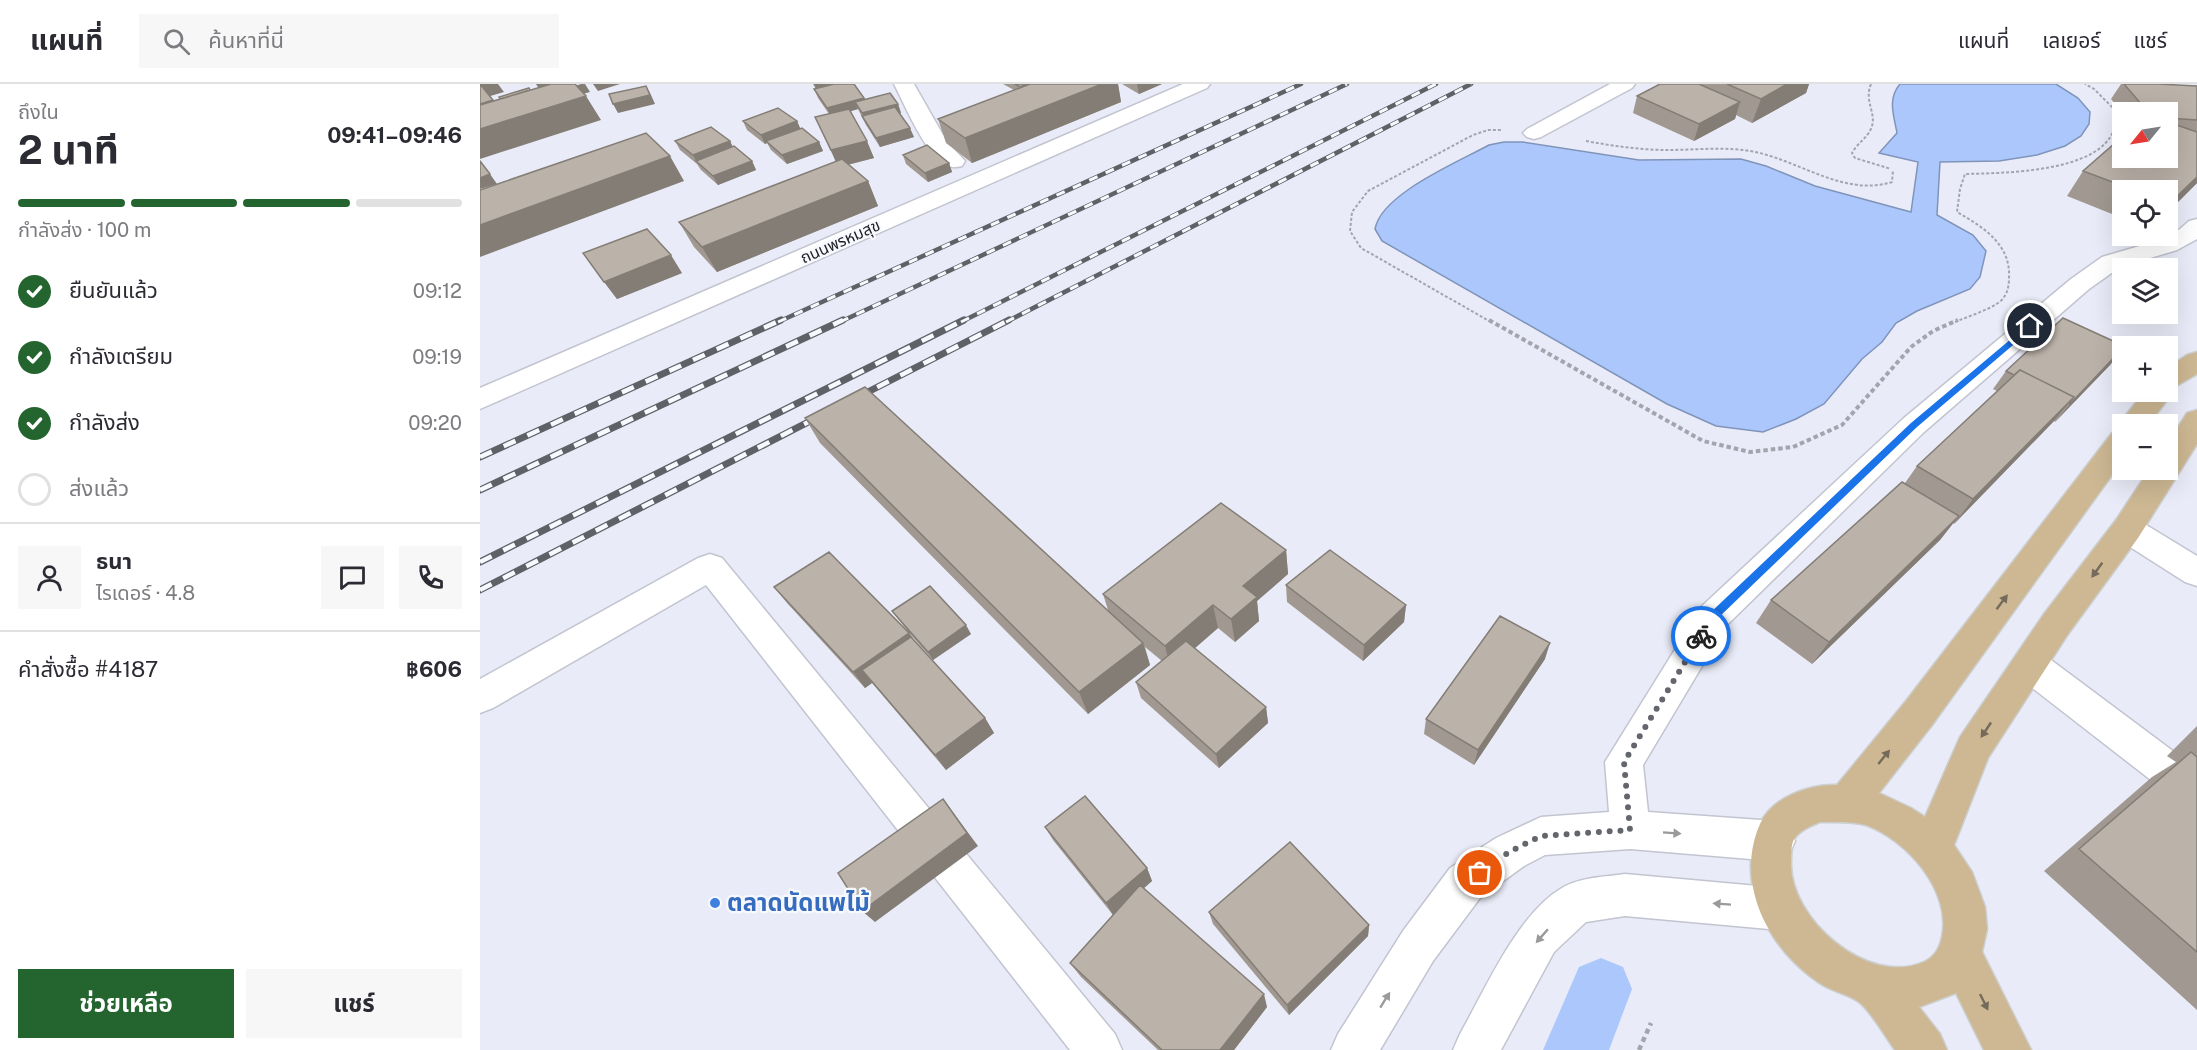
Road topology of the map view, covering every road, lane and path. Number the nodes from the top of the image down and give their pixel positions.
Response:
1 (904, 84) edge
2 (1200, 84) edge
3 (1625, 84) edge
4 (1871, 84) edge
5 (2085, 84) edge
6 (1001, 119) edge
7 (1534, 133) junction
8 (938, 145) junction
9 (974, 181) junction
10 (2197, 226) edge
11 (2197, 361) edge
12 (2178, 374) edge
13 (480, 399) edge
14 (2151, 402) edge
15 (2142, 414) edge
16 (2197, 420) edge
17 (2178, 449) edge
18 (2112, 453) edge
19 (2158, 480) edge
20 (2127, 529) junction
21 (2197, 573) edge
22 (2030, 665) junction
23 (480, 697) edge
24 (2197, 792) edge
25 (1847, 803) junction
26 (1630, 830) junction
27 (1775, 841) junction
28 (1932, 849) junction
29 (1780, 909) junction
30 (1960, 954) junction
31 (1874, 986) junction
32 (1651, 1023) dead end
33 (1099, 1050) edge
34 (1354, 1050) edge
35 (1476, 1050) edge
36 (1639, 1050) edge
37 (1924, 1050) edge
38 (2008, 1050) edge

1 - 8 street
2 - 9 street, ถนนพรหมสุข
3 - 7 street
4 - 7 path
5 - 7 path
6 - 8 street
8 - 9 street
9 - 13 street, ถนนพรหมสุข
10 - 26 street
11 - 12 main road
14 - 15 main road
16 - 17 main road
25 -> 18 main road
19 - 20 main road
20 - 21 street
20 -> 22 main road
22 - 24 street
22 -> 28 main road
23 - 33 street
25 - 27 main road
25 - 28 main road
26 -> 27 street
34 -> 26 street
27 - 29 main road
28 - 30 main road
29 - 31 main road
29 -> 35 street
30 - 31 main road
30 -> 38 main road
31 - 37 main road
32 - 36 path

